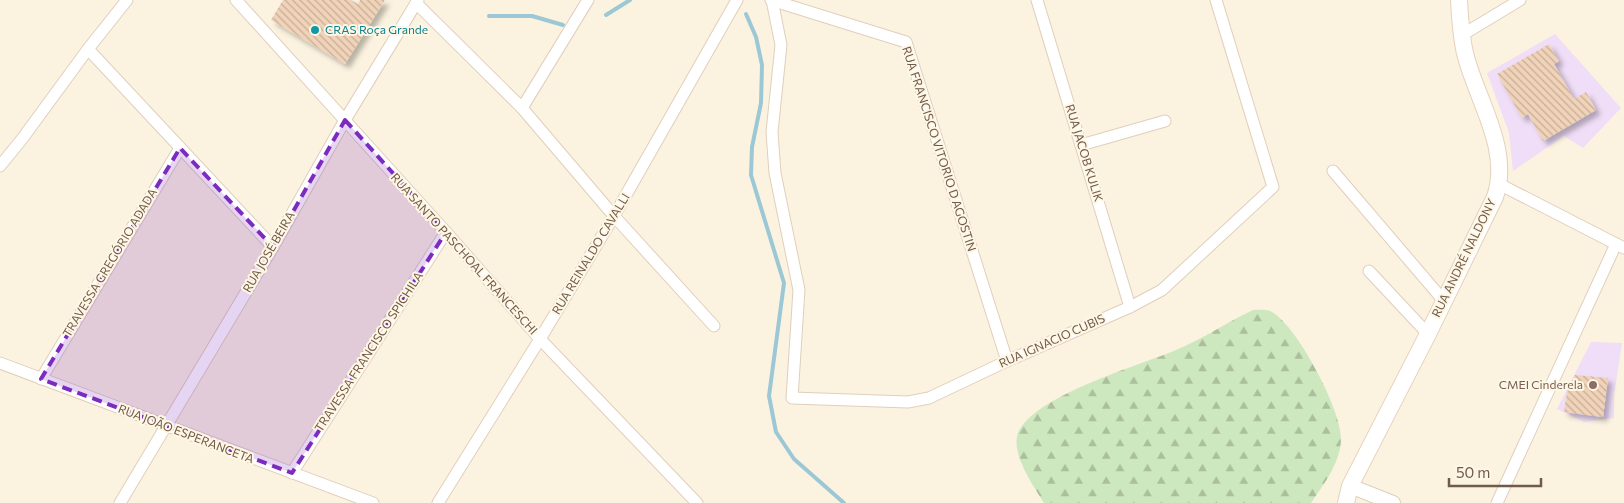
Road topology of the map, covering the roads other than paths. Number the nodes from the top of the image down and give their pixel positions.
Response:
1 (127, 0) edge
2 (236, 0) edge
3 (588, 0) edge
4 (737, 0) edge
5 (772, 0) edge
6 (1037, 0) edge
7 (1216, 0) edge
8 (1459, 0) edge
9 (1520, 0) edge
10 (417, 2) edge
11 (1462, 35) junction
12 (88, 49) junction
13 (522, 108) junction
14 (345, 120) junction
15 (1165, 121) dead end
16 (1081, 145) junction
17 (180, 148) junction
18 (0, 166) edge
19 (1333, 171) dead end
20 (1499, 184) junction
21 (614, 216) junction
22 (446, 232) junction
23 (1620, 246) edge
24 (273, 247) junction
25 (1369, 271) dead end
26 (1444, 300) junction
27 (1130, 307) junction
28 (714, 326) dead end
29 (1428, 334) junction
30 (540, 339) junction
31 (1007, 361) junction
32 (0, 363) edge
33 (41, 379) junction
34 (165, 426) junction
35 (292, 473) junction
36 (1350, 486) junction
37 (120, 503) edge
38 (373, 503) edge
39 (438, 503) edge
40 (697, 503) edge
41 (1346, 503) edge
42 (1394, 503) edge
43 (1497, 503) edge

1 - 12 street
2 - 14 street, RUA SANTO PASCHOAL FRANCESCHI
3 - 13 street
4 - 21 street, RUA REINALDO CAVALLI
5 - 31 street, RUA FRANCISCO VITORIO D AGOSTIN
5 - 31 street, RUA IGNACIO CUBIS
6 - 16 street, RUA JACOB KULIK
7 - 27 street, RUA IGNACIO CUBIS
8 - 11 main road, RUA ANDRÉ NALDONY
9 - 11 street
10 - 13 street
10 - 14 street, RUA JOSÉ BEIRA
11 - 20 main road, RUA ANDRÉ NALDONY
12 - 17 street
12 - 18 street
13 - 21 street
14 - 22 street, RUA SANTO PASCHOAL FRANCESCHI
14 - 24 street, RUA JOSÉ BEIRA
15 - 16 street
16 - 27 street, RUA JACOB KULIK
17 - 24 street
17 - 33 street, TRAVESSA GREGÓRIO ADADA
19 - 26 street
20 - 23 street
20 - 26 main road, RUA ANDRÉ NALDONY
21 - 28 street
21 - 30 street, RUA REINALDO CAVALLI
22 - 30 street, RUA SANTO PASCHOAL FRANCESCHI
22 - 35 street, TRAVESSA FRANCISCO SPICHILA
23 - 43 street
24 - 34 street, RUA JOSÉ BEIRA
25 - 29 street
26 - 29 main road, RUA ANDRÉ NALDONY
27 - 31 street, RUA IGNACIO CUBIS
29 - 36 main road, RUA ANDRÉ NALDONY
30 - 39 street, RUA REINALDO CAVALLI
30 - 40 street, RUA SANTO PASCHOAL FRANCESCHI
32 - 33 street, RUA JOÃO ESPERANCETA
33 - 34 street, RUA JOÃO ESPERANCETA
34 - 35 street, RUA JOÃO ESPERANCETA
34 - 37 street, RUA JOSÉ BEIRA
35 - 38 street, RUA JOÃO ESPERANCETA
36 - 41 main road, RUA ANDRÉ NALDONY
36 - 42 street

